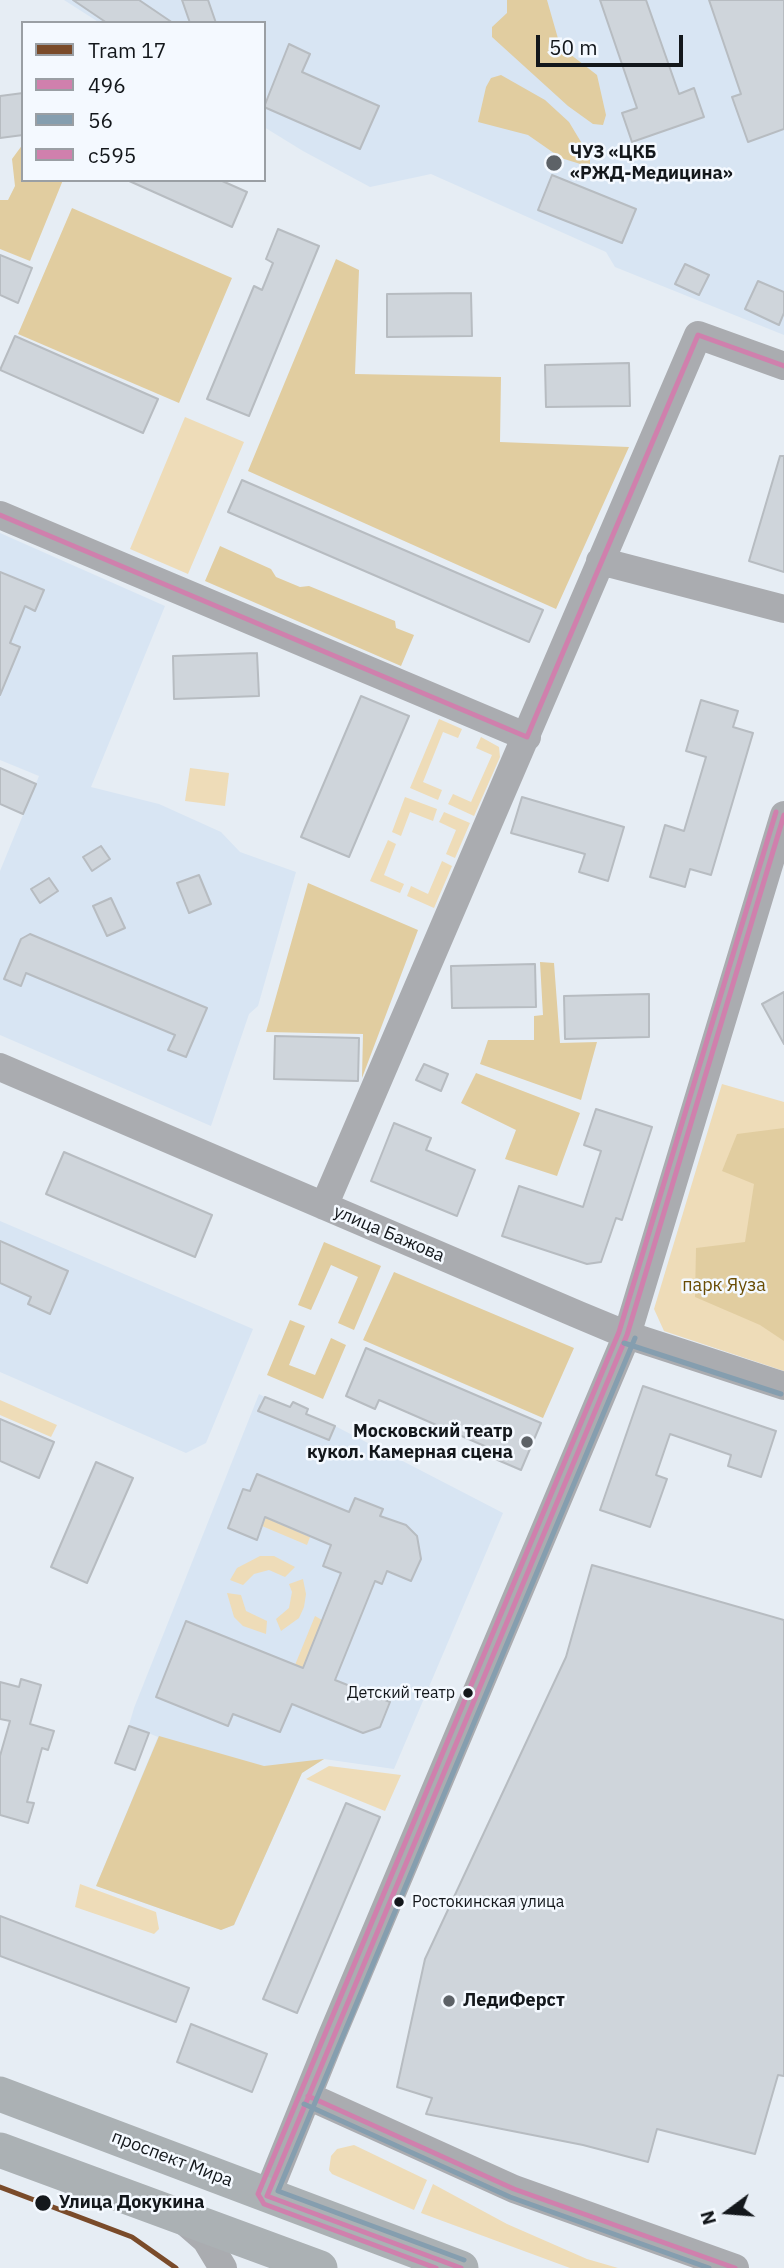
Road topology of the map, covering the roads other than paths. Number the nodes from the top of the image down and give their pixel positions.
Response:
1 (784, 366) edge
2 (0, 515) edge
3 (600, 561) junction
4 (784, 609) edge
5 (527, 737) junction
6 (784, 815) edge
7 (0, 1067) edge
8 (324, 1206) junction
9 (627, 1335) junction
10 (784, 1386) edge
11 (0, 2094) edge
12 (308, 2096) junction
13 (0, 2150) edge
14 (267, 2196) junction
15 (168, 2212) junction
16 (223, 2268) edge
17 (320, 2268) edge
18 (461, 2268) edge
19 (735, 2268) edge

1 - 3 street
2 - 5 street
3 - 4 street
3 - 5 street
5 - 8 street
6 - 9 street
7 - 8 street, улица Бажова
8 - 9 street, улица Бажова
9 - 10 street, улица Бажова
9 - 12 street
11 - 14 main road, проспект Мира
12 - 14 street
12 - 19 street
13 - 15 main road
14 - 18 main road, проспект Мира
15 - 16 street
15 - 17 main road

